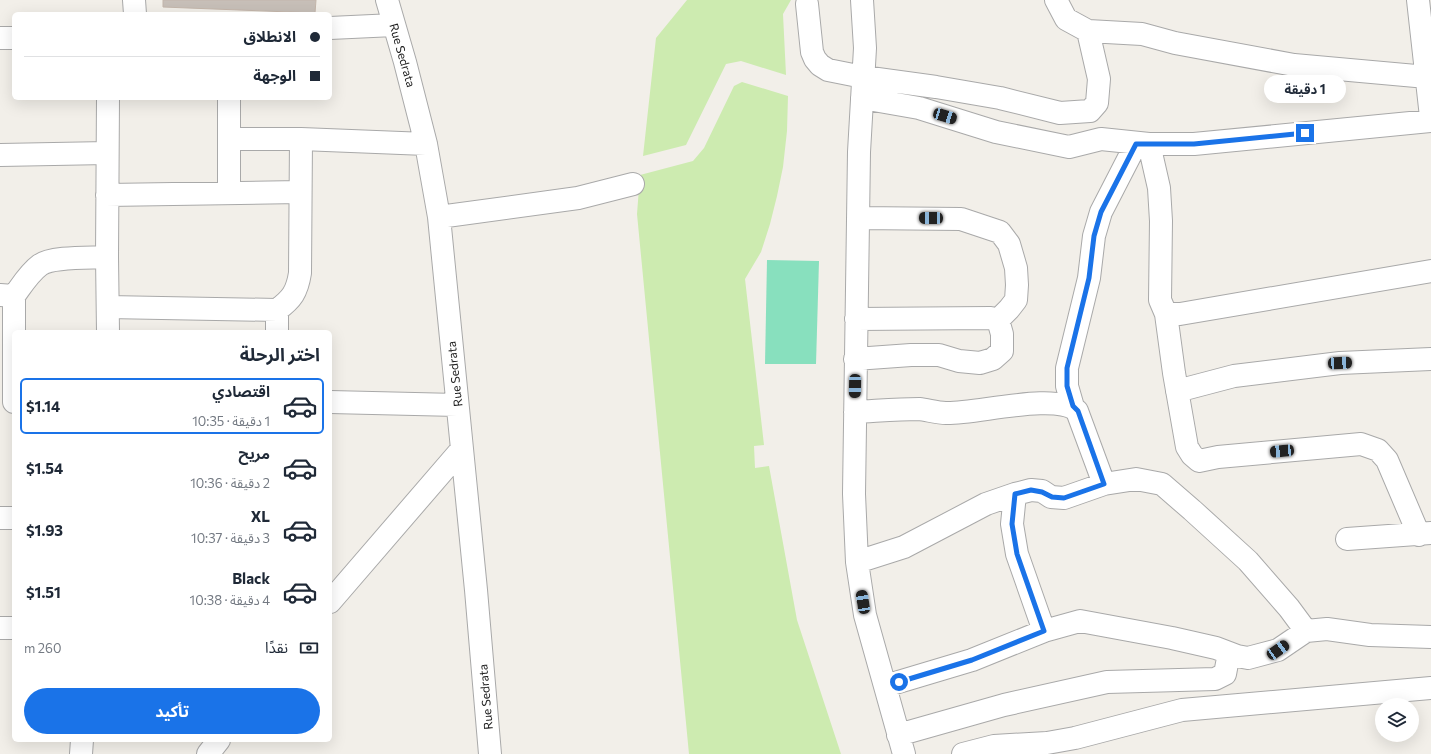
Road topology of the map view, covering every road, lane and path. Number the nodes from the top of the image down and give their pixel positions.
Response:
1 (134, 0) edge
2 (387, 0) edge
3 (862, 0) edge
4 (1056, 0) edge
5 (1418, 0) edge
6 (806, 4) dead end
7 (135, 12) edge
8 (394, 25) junction
9 (332, 28) edge
10 (1088, 31) junction
11 (0, 38) edge
12 (12, 38) edge
13 (863, 77) junction
14 (1427, 77) junction
15 (862, 98) junction
16 (108, 100) edge
17 (229, 100) edge
18 (1431, 117) edge
19 (1431, 121) edge
20 (229, 139) junction
21 (301, 139) junction
22 (426, 144) junction
23 (1142, 144) junction
24 (107, 153) junction
25 (0, 155) edge
26 (633, 184) dead end
27 (300, 192) junction
28 (229, 193) junction
29 (107, 195) junction
30 (439, 217) junction
31 (858, 218) junction
32 (107, 257) junction
33 (1431, 271) edge
34 (7, 295) edge
35 (108, 308) junction
36 (277, 310) junction
37 (1166, 314) junction
38 (856, 319) junction
39 (998, 320) junction
40 (108, 330) edge
41 (277, 330) edge
42 (856, 359) junction
43 (1431, 359) edge
44 (12, 371) edge
45 (1177, 391) junction
46 (12, 402) edge
47 (332, 402) edge
48 (0, 403) edge
49 (457, 405) junction
50 (1073, 406) junction
51 (855, 412) junction
52 (461, 450) junction
53 (1104, 484) junction
54 (1015, 494) junction
55 (0, 518) edge
56 (12, 518) edge
57 (1425, 534) edge
58 (1347, 539) dead end
59 (857, 562) junction
60 (333, 592) edge
61 (0, 628) edge
62 (12, 628) edge
63 (1044, 631) junction
64 (1306, 631) junction
65 (1431, 638) edge
66 (1229, 653) junction
67 (885, 686) junction
68 (1431, 688) edge
69 (82, 742) edge
70 (217, 742) edge
71 (901, 745) edge
72 (81, 754) edge
73 (208, 754) edge
74 (490, 754) edge
75 (963, 754) edge

1 - 7 street
2 - 8 street, Rue Sedrata
3 - 13 street
4 - 10 street
5 - 14 street
6 - 13 street
8 - 9 street
8 - 22 street, Rue Sedrata
10 - 13 street
10 - 14 street
11 - 12 street
13 - 15 street
14 - 18 street
15 - 23 street
15 - 31 street
16 - 24 street
17 - 20 street
19 - 23 street
20 - 21 street
20 - 28 street
21 - 22 street
21 - 27 street
22 - 30 street, Rue Sedrata
23 - 37 street
23 - 50 street
24 - 25 street
24 - 29 street
26 - 30 street
27 - 28 street
27 - 36 street
28 - 29 street
29 - 32 street
30 - 49 street, Rue Sedrata
31 - 38 street
31 - 39 street
32 - 34 street
32 - 35 street
33 - 37 street
34 - 44 street
35 - 36 street
35 - 40 street
36 - 41 street
37 - 45 street
38 - 39 street
38 - 42 street
39 - 42 street
42 - 51 street
43 - 45 street
45 - 57 street
46 - 48 street
47 - 49 street
49 - 52 street, Rue Sedrata
50 - 51 street
50 - 53 street
51 - 59 street
52 - 60 street
52 - 74 street, Rue Sedrata
53 - 54 street
53 - 64 street
54 - 59 street
54 - 63 street
55 - 56 street
57 - 58 street
59 - 67 street
61 - 62 street
63 - 66 street
63 - 67 street
64 - 65 street
64 - 66 street
66 - 71 street
67 - 71 street
68 - 75 street
69 - 72 street
70 - 73 street

